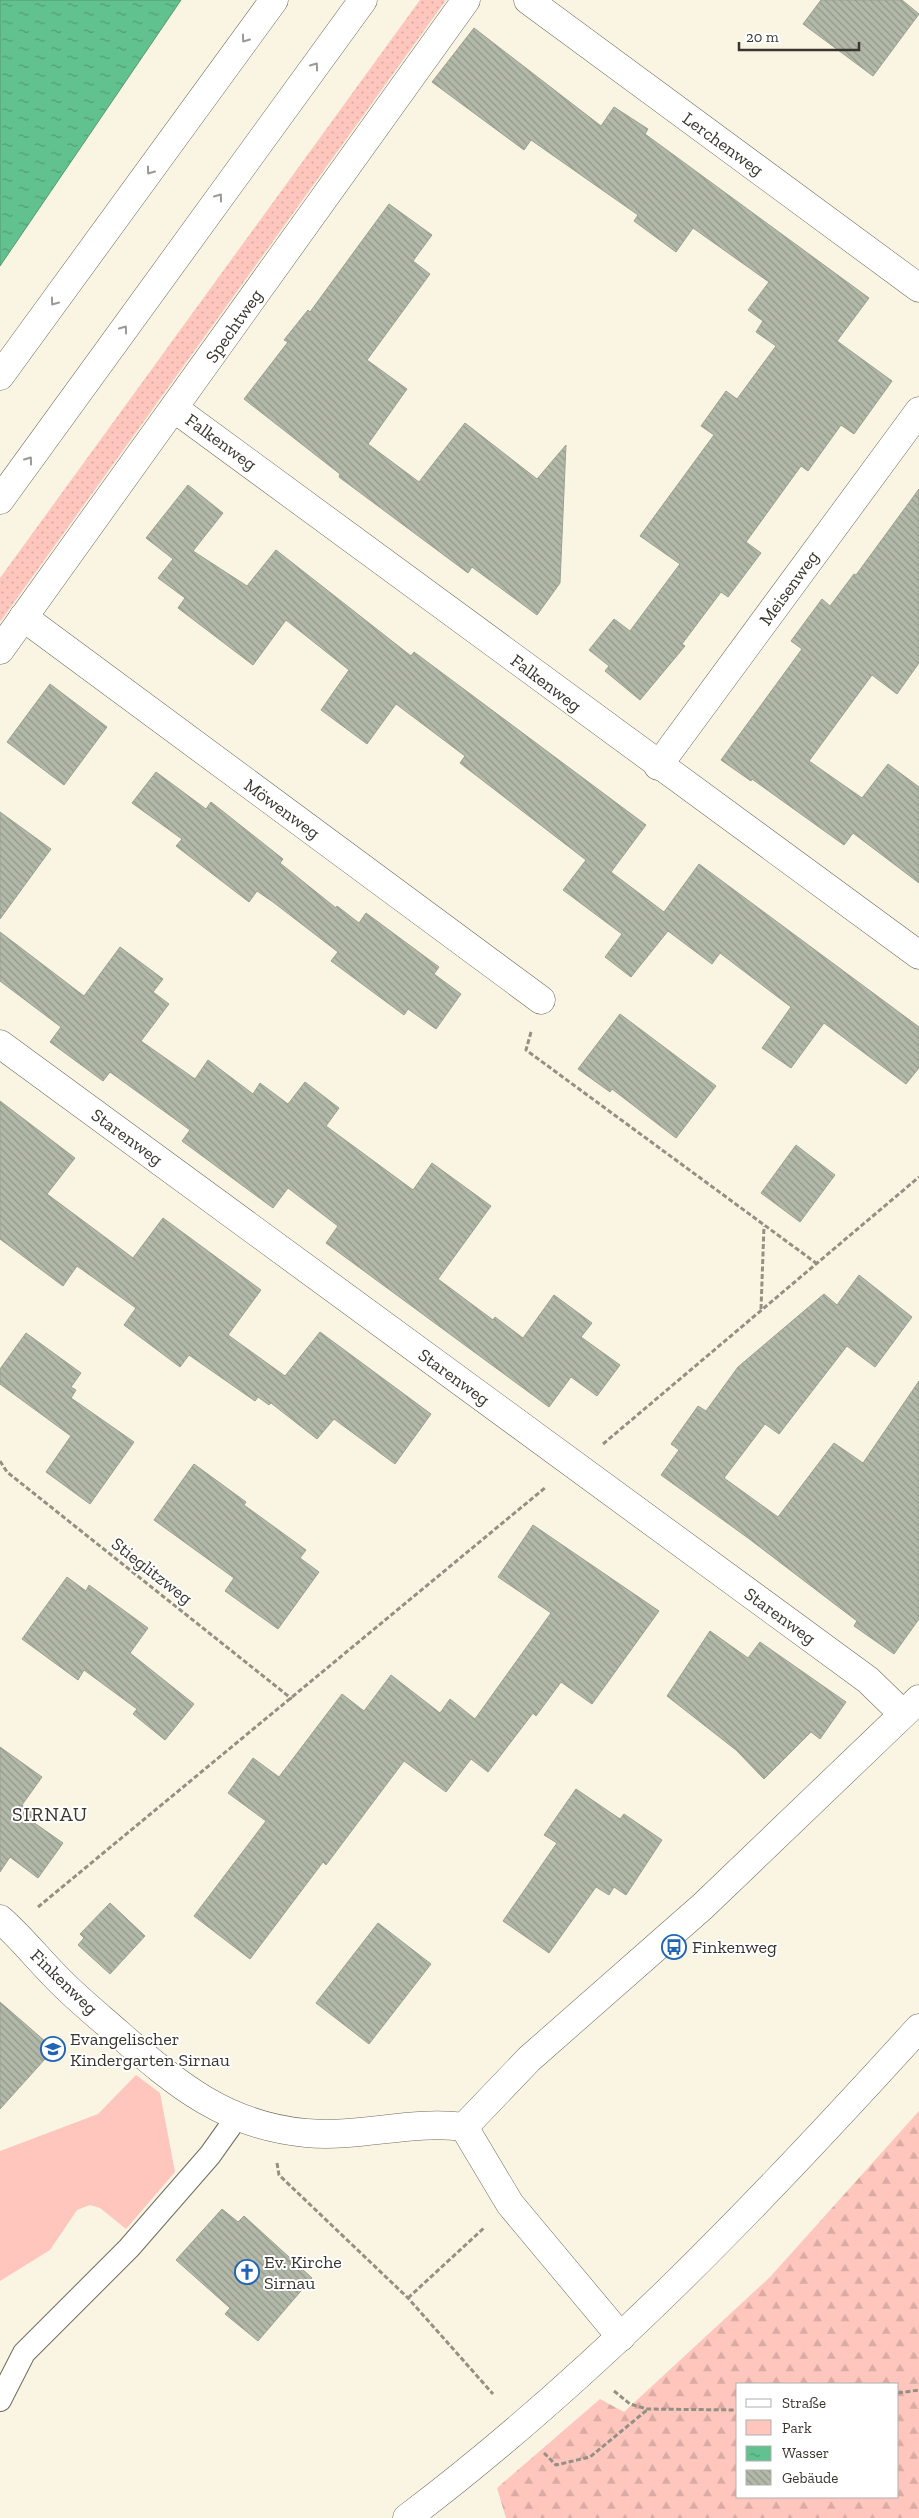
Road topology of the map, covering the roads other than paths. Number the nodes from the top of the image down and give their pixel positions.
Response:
1 (274, 0) edge
2 (363, 0) edge
3 (466, 0) edge
4 (528, 0) edge
5 (919, 288) edge
6 (0, 376) edge
7 (175, 408) junction
8 (919, 411) edge
9 (0, 500) edge
10 (23, 617) junction
11 (0, 650) edge
12 (658, 766) junction
13 (919, 956) edge
14 (541, 1000) road end
15 (0, 1044) edge
16 (911, 1707) edge
17 (6, 1924) edge
18 (919, 2028) edge
19 (237, 2117) junction
20 (464, 2127) junction
21 (620, 2337) junction
22 (0, 2400) edge
23 (407, 2518) edge

1 -> 6 main road
9 -> 2 main road
3 - 7 main road, Spechtweg
4 - 5 main road, Lerchenweg
7 - 10 main road, Spechtweg
7 - 12 main road, Falkenweg
8 - 12 main road, Meisenweg
10 - 11 main road, Spechtweg
10 - 14 main road, Möwenweg
12 - 13 main road, Falkenweg
15 - 16 main road, Starenweg
16 - 20 main road
17 - 19 main road, Finkenweg
18 - 21 main road
19 - 20 main road, Finkenweg
19 - 22 lane
20 - 21 main road
21 - 23 main road

